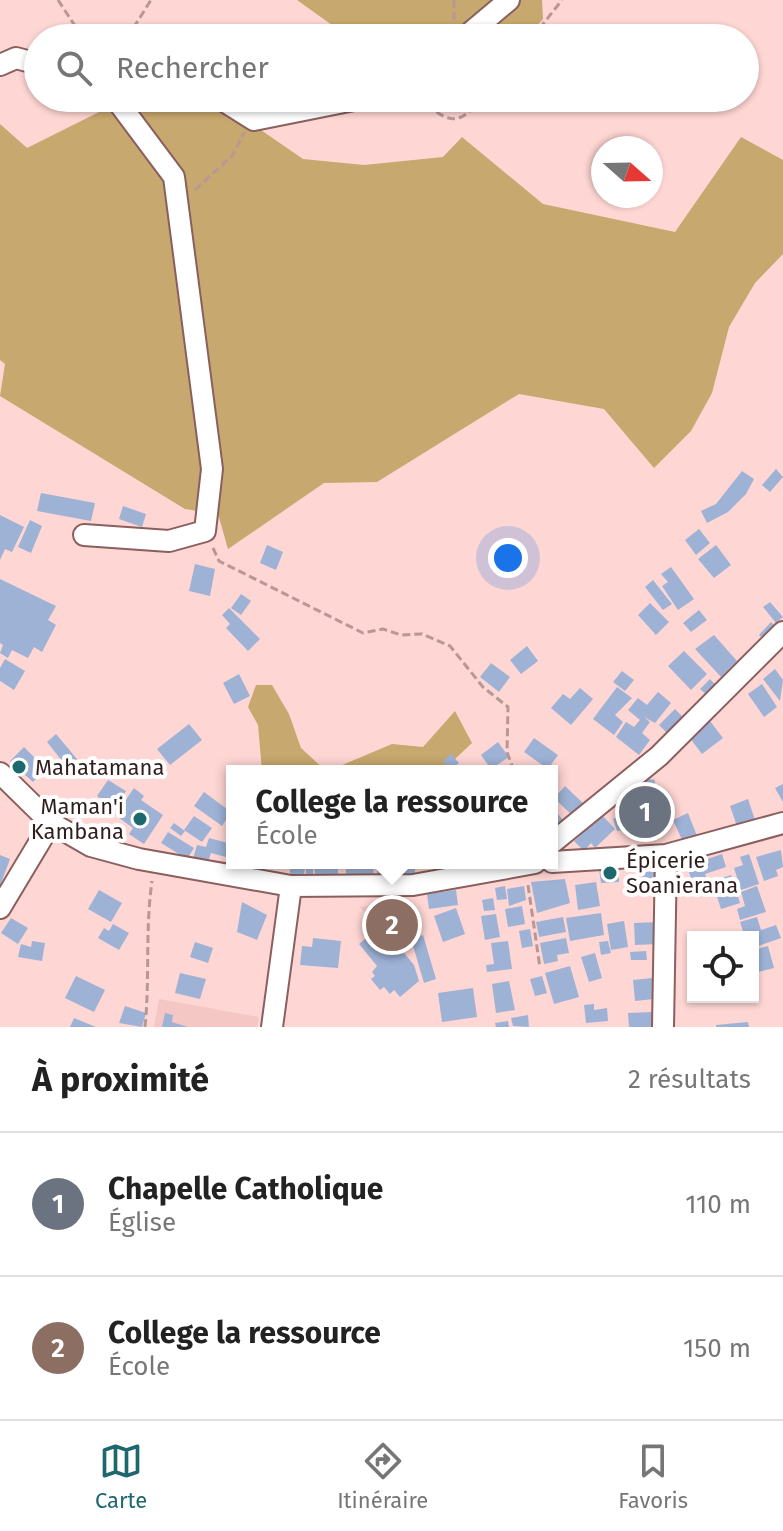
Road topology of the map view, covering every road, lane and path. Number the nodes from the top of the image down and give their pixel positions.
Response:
1 (58, 0) edge
2 (151, 0) edge
3 (454, 0) edge
4 (509, 0) edge
5 (562, 0) edge
6 (74, 24) edge
7 (136, 24) edge
8 (458, 24) edge
9 (474, 24) edge
10 (543, 24) edge
11 (24, 60) edge
12 (0, 65) edge
13 (125, 112) edge
14 (241, 112) edge
15 (294, 112) edge
16 (437, 112) edge
17 (471, 112) edge
18 (254, 120) junction
19 (180, 213) junction
20 (205, 531) junction
21 (84, 535) dead end
22 (783, 632) edge
23 (512, 765) edge
24 (0, 773) edge
25 (51, 823) junction
26 (783, 823) edge
27 (558, 838) edge
28 (666, 855) junction
29 (155, 862) junction
30 (558, 862) edge
31 (502, 869) edge
32 (530, 869) edge
33 (291, 886) junction
34 (0, 908) edge
35 (540, 968) dead end
36 (145, 1027) edge
37 (272, 1027) edge
38 (663, 1027) edge

1 - 6 path
2 - 7 path
3 - 8 path
4 - 9 street
5 - 10 path
11 - 12 street
13 - 19 street
14 - 18 street
15 - 18 street
16 - 17 path
18 - 19 path
19 - 20 street
20 - 21 street
20 - 23 path
22 - 27 street
24 - 25 street
25 - 29 street
25 - 34 street
26 - 28 street
28 - 30 street
28 - 38 street
29 - 33 street
29 - 36 path
31 - 33 street
32 - 35 path
33 - 37 street

